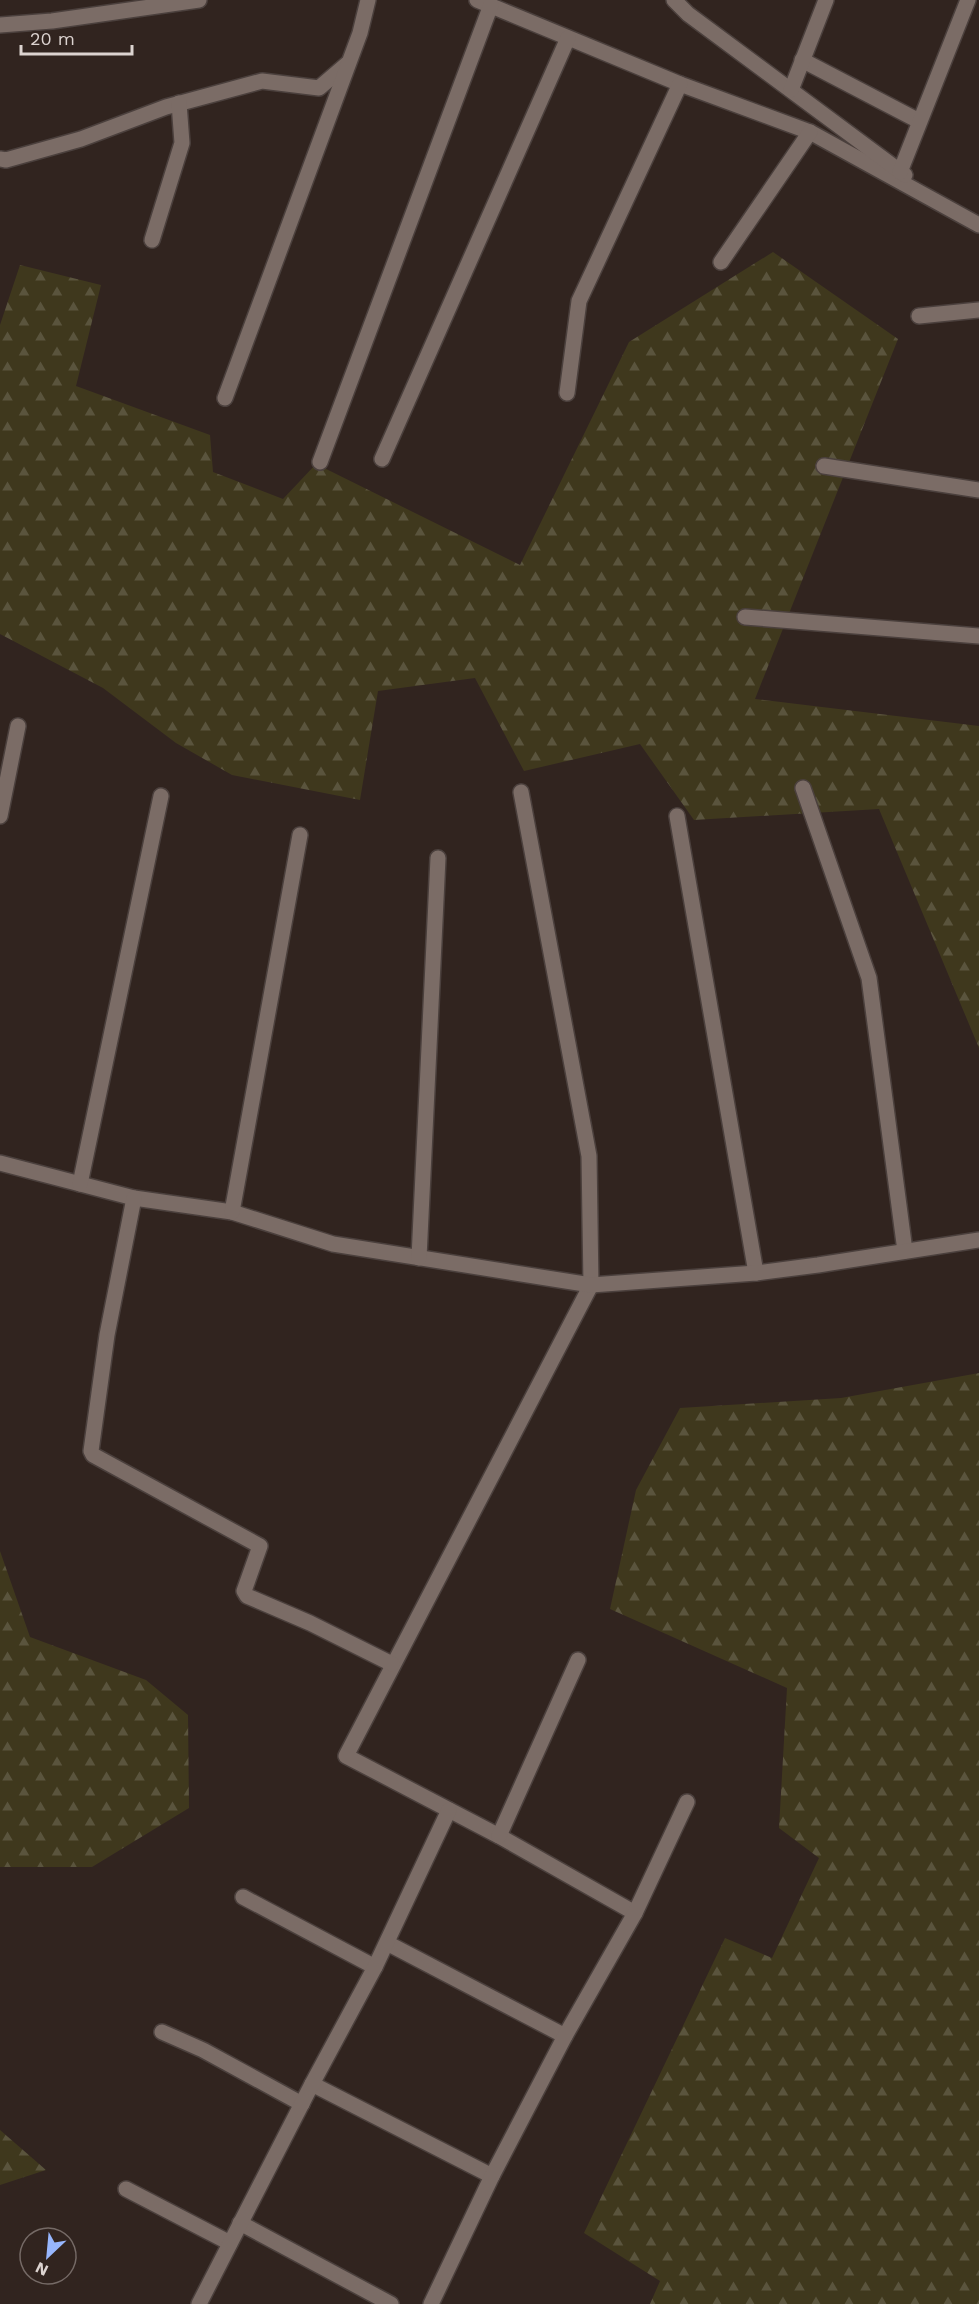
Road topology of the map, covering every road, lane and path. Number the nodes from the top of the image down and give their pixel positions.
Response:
1 (199, 0) edge
2 (368, 0) edge
3 (674, 0) edge
4 (826, 0) edge
5 (968, 0) edge
6 (484, 3) edge
7 (691, 7) edge
8 (0, 25) edge
9 (568, 38) junction
10 (802, 60) junction
11 (350, 62) junction
12 (680, 84) junction
13 (790, 90) junction
14 (179, 103) junction
15 (919, 121) junction
16 (810, 132) junction
17 (0, 159) edge
18 (900, 172) junction
19 (979, 223) edge
20 (152, 240) dead end
21 (721, 262) dead end
22 (979, 310) edge
23 (919, 316) dead end
24 (567, 393) dead end
25 (225, 398) dead end
26 (382, 459) dead end
27 (320, 462) dead end
28 (824, 466) dead end
29 (979, 490) edge
30 (745, 617) dead end
31 (979, 636) edge
32 (18, 726) dead end
33 (803, 788) dead end
34 (521, 792) dead end
35 (161, 796) dead end
36 (0, 816) edge
37 (676, 816) dead end
38 (300, 835) dead end
39 (438, 858) dead end
40 (0, 1163) edge
41 (80, 1184) junction
42 (134, 1198) junction
43 (232, 1212) junction
44 (979, 1240) edge
45 (905, 1251) junction
46 (419, 1258) junction
47 (756, 1273) junction
48 (591, 1285) junction
49 (578, 1660) dead end
50 (392, 1664) junction
51 (687, 1802) dead end
52 (449, 1810) junction
53 (499, 1836) junction
54 (243, 1897) dead end
55 (635, 1913) junction
56 (387, 1942) junction
57 (375, 1967) junction
58 (162, 2032) dead end
59 (565, 2036) junction
60 (312, 2084) junction
61 (302, 2104) junction
62 (492, 2176) junction
63 (126, 2189) dead end
64 (240, 2223) junction
65 (230, 2243) junction
66 (199, 2304) edge
67 (391, 2304) edge
68 (430, 2304) edge

1 - 8 street
2 - 11 street
3 - 7 street
4 - 10 street
5 - 15 street
6 - 9 street
6 - 27 street
7 - 13 street
9 - 12 street
9 - 26 street
10 - 13 street
10 - 15 street
11 - 14 street
11 - 25 street
12 - 16 street
12 - 24 street
13 - 18 street
14 - 17 street
14 - 20 street
15 - 18 street
16 - 19 street
16 - 21 street
18 - 19 street
22 - 23 street
28 - 29 street
30 - 31 street
32 - 36 street
33 - 45 street
34 - 48 street
35 - 41 street
37 - 47 street
38 - 43 street
39 - 46 street
40 - 41 street
41 - 42 street
42 - 43 street
42 - 50 street
43 - 46 street
44 - 45 street
45 - 47 street
46 - 48 street
47 - 48 street
48 - 50 street
49 - 53 street
50 - 52 street
51 - 55 street
52 - 53 street
52 - 56 street
53 - 55 street
54 - 57 street
55 - 59 street
56 - 57 street
56 - 59 street
57 - 60 street
58 - 61 street
59 - 62 street
60 - 61 street
60 - 62 street
61 - 64 street
62 - 68 street
63 - 65 street
64 - 65 street
64 - 67 street
65 - 66 street

